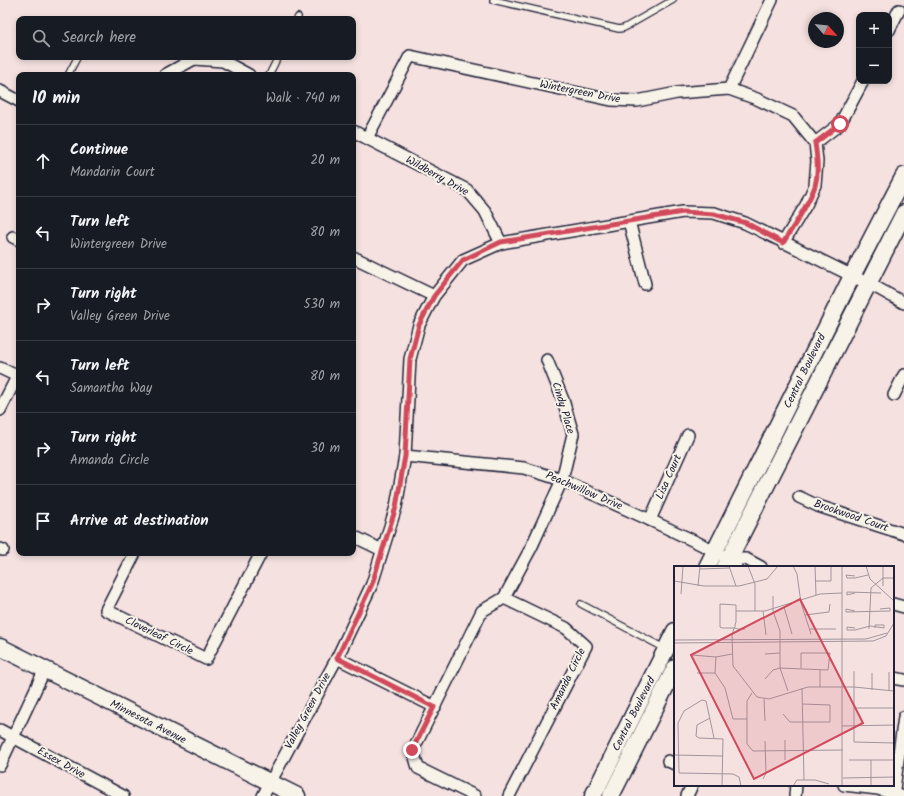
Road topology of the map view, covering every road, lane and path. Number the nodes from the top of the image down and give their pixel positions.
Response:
1 (493, 0) edge
2 (673, 0) edge
3 (772, 0) edge
4 (899, 10) dead end
5 (892, 24) edge
6 (75, 60) edge
7 (192, 60) edge
8 (208, 60) edge
9 (276, 60) edge
10 (69, 72) edge
11 (170, 72) edge
12 (243, 72) edge
13 (270, 72) edge
14 (861, 84) edge
15 (729, 89) junction
16 (0, 91) edge
17 (16, 99) edge
18 (356, 132) edge
19 (367, 138) junction
20 (815, 143) junction
21 (904, 176) edge
22 (904, 213) edge
23 (629, 221) junction
24 (501, 242) junction
25 (783, 243) junction
26 (356, 258) edge
27 (852, 276) junction
28 (645, 284) dead end
29 (868, 284) junction
30 (434, 296) junction
31 (904, 304) edge
32 (547, 360) dead end
33 (0, 368) edge
34 (16, 375) edge
35 (904, 375) edge
36 (16, 380) edge
37 (894, 395) dead end
38 (0, 410) edge
39 (688, 434) dead end
40 (405, 456) junction
41 (562, 480) junction
42 (799, 497) dead end
43 (650, 520) junction
44 (904, 534) edge
45 (356, 537) edge
46 (382, 550) junction
47 (715, 551) junction
48 (133, 556) edge
49 (259, 556) edge
50 (730, 564) edge
51 (708, 566) edge
52 (759, 566) edge
53 (504, 598) junction
54 (581, 604) dead end
55 (894, 604) edge
56 (904, 607) edge
57 (674, 634) edge
58 (0, 647) edge
59 (666, 649) junction
60 (337, 658) junction
61 (45, 669) junction
62 (674, 670) edge
63 (894, 678) edge
64 (904, 680) edge
65 (434, 707) junction
66 (904, 717) edge
67 (0, 730) edge
68 (14, 737) junction
69 (0, 765) edge
70 (692, 786) edge
71 (796, 786) edge
72 (852, 786) edge
73 (266, 789) edge
74 (111, 793) edge
75 (896, 795) edge
76 (123, 796) edge
77 (297, 796) edge
78 (475, 796) edge
79 (509, 796) edge
80 (593, 796) edge
81 (611, 796) edge
82 (687, 796) edge
83 (795, 796) edge

1 - 2 lane
3 - 15 street
4 - 5 street
6 - 10 lane
7 - 11 street
8 - 12 street
9 - 13 lane
14 - 20 street
15 - 19 street, Wintergreen Drive
15 - 20 street, Wintergreen Drive
16 - 17 street
18 - 19 street, Wildberry Drive
19 - 24 street, Wildberry Drive
20 - 25 street
21 - 27 street, Central Boulevard
22 - 29 street, Central Boulevard
23 - 24 street, Valley Green Drive
23 - 25 street, Valley Green Drive
23 - 28 street
24 - 30 street, Valley Green Drive
25 - 27 street, Valley Green Drive
26 - 30 street
27 - 29 street, Valley Green Drive
27 - 47 street, Central Boulevard
29 - 31 street, Valley Green Drive
29 - 50 street, Central Boulevard
30 - 40 street, Valley Green Drive
32 - 41 street, Cindy Place
33 - 34 street
35 - 37 street
36 - 38 street
39 - 43 street, Lisa Court
40 - 41 street, Peachwillow Drive
40 - 46 street, Valley Green Drive
41 - 43 street, Peachwillow Drive
41 - 53 street
42 - 44 street, Brookwood Court
43 - 47 street, Peachwillow Drive
45 - 46 street
46 - 60 street, Valley Green Drive
47 - 50 street, Peachwillow Drive
47 - 51 street, Central Boulevard
48 - 49 street, Cloverleaf Circle
50 - 52 street, Peachwillow Drive
53 - 65 street
53 - 79 street, Amanda Circle
54 - 59 lane
55 - 56 street
57 - 59 street, Central Boulevard
58 - 61 street, Minnesota Avenue
59 - 80 street, Central Boulevard
60 - 65 street
60 - 73 street, Valley Green Drive
61 - 68 street
61 - 73 street, Minnesota Avenue
62 - 81 street, Central Boulevard
63 - 64 street
65 - 78 street
66 - 75 street
67 - 68 street, Essex Drive
68 - 69 street
68 - 74 street, Essex Drive
70 - 82 street
71 - 83 street
72 - 75 street
73 - 77 street, Minnesota Avenue
74 - 76 street, Essex Drive

